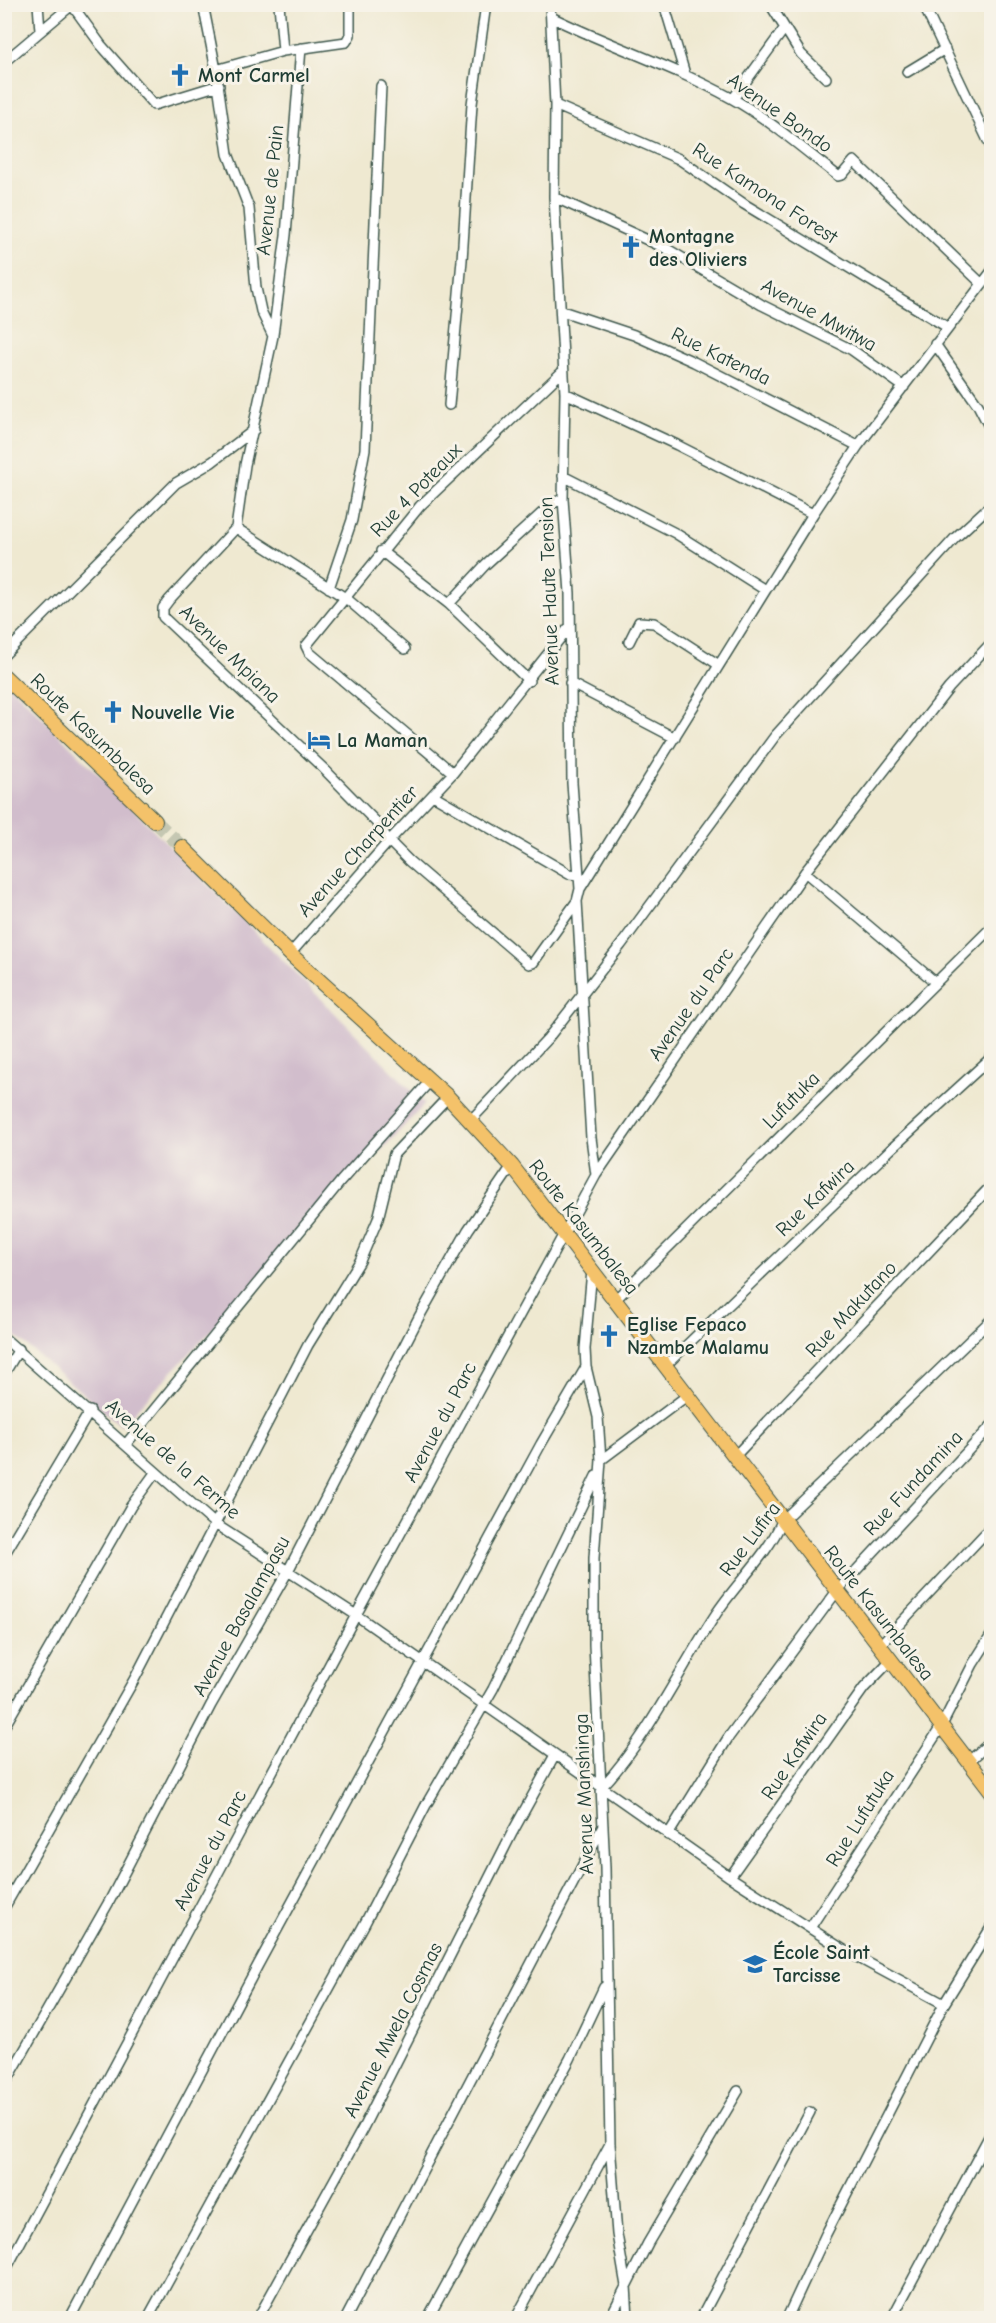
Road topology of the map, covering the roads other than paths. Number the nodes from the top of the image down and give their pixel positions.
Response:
1 (38, 4) edge
2 (203, 4) edge
3 (279, 4) edge
4 (350, 4) edge
5 (486, 4) edge
6 (550, 4) edge
7 (664, 4) edge
8 (770, 4) edge
9 (923, 4) edge
10 (72, 5) edge
11 (551, 17) junction
12 (784, 29) junction
13 (40, 31) junction
14 (301, 48) junction
15 (945, 49) junction
16 (283, 51) junction
17 (4, 62) edge
18 (216, 70) junction
19 (908, 72) dead end
20 (685, 74) junction
21 (826, 78) dead end
22 (219, 86) junction
23 (381, 86) dead end
24 (733, 99) junction
25 (555, 105) junction
26 (992, 149) edge
27 (554, 197) junction
28 (992, 271) edge
29 (981, 283) junction
30 (562, 311) junction
31 (947, 327) junction
32 (273, 336) junction
33 (935, 344) junction
34 (563, 371) junction
35 (904, 387) junction
36 (564, 393) junction
37 (449, 405) dead end
38 (254, 430) junction
39 (992, 432) edge
40 (858, 446) junction
41 (562, 476) junction
42 (563, 499) junction
43 (992, 504) edge
44 (813, 514) junction
45 (236, 528) junction
46 (381, 551) junction
47 (329, 588) junction
48 (765, 590) junction
49 (347, 599) junction
50 (449, 604) junction
51 (570, 626) junction
52 (629, 642) dead end
53 (992, 642) edge
54 (405, 649) dead end
55 (4, 655) edge
56 (719, 665) junction
57 (4, 676) edge
58 (529, 681) junction
59 (570, 683) junction
60 (675, 738) junction
61 (453, 773) junction
62 (433, 795) junction
63 (155, 821) tunnel mouth
64 (389, 841) junction
65 (182, 847) tunnel mouth
66 (805, 872) junction
67 (579, 875) junction
68 (580, 889) junction
69 (577, 901) junction
70 (992, 927) edge
71 (290, 954) junction
72 (935, 982) junction
73 (584, 991) junction
74 (992, 1057) edge
75 (430, 1081) junction
76 (448, 1097) junction
77 (471, 1120) junction
78 (512, 1166) junction
79 (596, 1175) junction
80 (992, 1185) edge
81 (562, 1233) junction
82 (592, 1270) junction
83 (616, 1299) junction
84 (992, 1319) edge
85 (4, 1338) edge
86 (19, 1349) junction
87 (665, 1366) junction
88 (586, 1367) junction
89 (4, 1374) edge
90 (688, 1395) junction
91 (90, 1411) junction
92 (992, 1425) edge
93 (126, 1443) junction
94 (735, 1456) junction
95 (601, 1460) junction
96 (599, 1471) junction
97 (155, 1473) junction
98 (782, 1521) junction
99 (215, 1524) junction
100 (992, 1526) edge
101 (4, 1556) edge
102 (288, 1570) junction
103 (837, 1591) junction
104 (356, 1615) junction
105 (992, 1634) edge
106 (880, 1645) junction
107 (891, 1660) junction
108 (421, 1664) junction
109 (484, 1706) junction
110 (4, 1727) edge
111 (941, 1727) junction
112 (992, 1741) edge
113 (555, 1755) junction
114 (968, 1762) junction
115 (602, 1787) junction
116 (992, 1792) edge
117 (603, 1825) junction
118 (668, 1835) junction
119 (730, 1876) junction
120 (4, 1908) edge
121 (992, 1926) edge
122 (810, 1928) junction
123 (605, 1985) junction
124 (944, 2004) junction
125 (4, 2086) edge
126 (738, 2091) dead end
127 (810, 2112) dead end
128 (992, 2131) edge
129 (610, 2144) junction
130 (4, 2273) edge
131 (626, 2286) junction
132 (70, 2319) edge
133 (148, 2319) edge
134 (258, 2319) edge
135 (346, 2319) edge
136 (428, 2319) edge
137 (516, 2319) edge
138 (610, 2319) edge
139 (628, 2319) edge
140 (701, 2319) edge
141 (787, 2319) edge
142 (892, 2319) edge

1 - 13 street
2 - 18 street
3 - 16 street
4 - 14 street
5 - 37 street
6 - 11 street, Avenue Haute Tension
7 - 20 street
8 - 12 street
9 - 15 street
10 - 13 street
10 - 22 street
11 - 20 street, Avenue Bondo
11 - 25 street, Avenue Haute Tension
12 - 21 street
12 - 24 street
13 - 17 street
14 - 16 street
14 - 32 street, Avenue de Pain
15 - 19 street
15 - 26 street
16 - 18 street
18 - 22 street
20 - 24 street, Avenue Bondo
22 - 32 street
23 - 47 street
24 - 29 street, Avenue Bondo
25 - 27 street, Avenue Haute Tension
25 - 31 street, Rue Kamona Forest
27 - 30 street, Avenue Haute Tension
27 - 35 street, Avenue Mwitwa
28 - 29 street
29 - 31 street
30 - 34 street, Avenue Haute Tension
30 - 40 street, Rue Katenda
31 - 33 street
32 - 38 street
33 - 35 street
33 - 39 street
34 - 36 street, Avenue Haute Tension
34 - 46 street, Rue 4 Poteaux
35 - 40 street
36 - 41 street, Avenue Haute Tension
36 - 44 street
38 - 45 street
38 - 55 street
40 - 44 street
41 - 42 street, Avenue Haute Tension
41 - 48 street
42 - 50 street
42 - 51 street, Avenue Haute Tension
43 - 73 street
44 - 48 street
45 - 47 street
45 - 64 street, Avenue Mpiana
46 - 49 street, Rue 4 Poteaux
46 - 50 street
47 - 49 street
48 - 56 street
49 - 54 street
49 - 61 street, Rue 4 Poteaux
50 - 58 street
51 - 58 street, Avenue Charpentier
51 - 59 street, Avenue Haute Tension
52 - 56 street
53 - 66 street, Avenue du Parc
56 - 60 street
57 - 63 highway, Route Kasumbalesa
58 - 61 street, Avenue Charpentier
59 - 60 street
59 - 67 street, Avenue Haute Tension
60 - 68 street
61 - 62 street, Avenue Charpentier
62 - 64 street, Avenue Charpentier
62 - 67 street
64 - 69 street, Avenue Mpiana
64 - 71 street, Avenue Charpentier
65 - 71 highway, Route Kasumbalesa
66 - 72 street
66 - 79 street, Avenue du Parc
67 - 68 street, Avenue Haute Tension
68 - 69 street, Avenue Haute Tension
69 - 73 street, Avenue Haute Tension
70 - 72 street, Lufutuka
71 - 75 highway, Route Kasumbalesa
72 - 83 street, Lufutuka
73 - 77 street
73 - 79 street, Avenue Haute Tension
74 - 87 street, Rue Kafwira
75 - 76 highway, Route Kasumbalesa
75 - 93 street
76 - 77 highway, Route Kasumbalesa
76 - 99 street
77 - 78 highway, Route Kasumbalesa
78 - 81 highway, Route Kasumbalesa
78 - 102 street, Avenue Basalampasu
79 - 81 street, Avenue du Parc
80 - 94 street, Rue Makutano
81 - 82 highway, Route Kasumbalesa
81 - 104 street, Avenue du Parc
82 - 83 highway, Route Kasumbalesa
82 - 88 street, Avenue Manshinga
83 - 87 highway, Route Kasumbalesa
84 - 98 street, Rue Lufira
85 - 86 street, Avenue de la Ferme
86 - 89 street
86 - 91 street, Avenue de la Ferme
87 - 90 highway, Route Kasumbalesa
88 - 95 street, Avenue Manshinga
88 - 108 street
90 - 94 highway, Route Kasumbalesa
90 - 95 street
91 - 93 street, Avenue de la Ferme
91 - 101 street
92 - 103 street, Rue Fundamina
93 - 97 street, Avenue de la Ferme
94 - 98 highway, Route Kasumbalesa
95 - 96 street, Avenue Manshinga
96 - 109 street
96 - 115 street, Avenue Manshinga
97 - 99 street, Avenue de la Ferme
97 - 110 street
98 - 103 highway, Route Kasumbalesa
98 - 115 street, Rue Lufira
99 - 102 street, Avenue de la Ferme
99 - 120 street
100 - 106 street
102 - 104 street, Avenue de la Ferme
102 - 125 street, Avenue Basalampasu
103 - 106 highway, Route Kasumbalesa
103 - 118 street
104 - 108 street, Avenue de la Ferme
104 - 130 street, Avenue du Parc
105 - 111 street, Rue Lufutuka
106 - 107 highway, Route Kasumbalesa
107 - 111 highway, Route Kasumbalesa
107 - 119 street, Rue Kafwira
108 - 109 street, Avenue de la Ferme
108 - 132 street
109 - 113 street, Avenue de la Ferme
109 - 133 street
111 - 114 highway, Route Kasumbalesa
111 - 122 street, Rue Lufutuka
112 - 114 street
113 - 115 street, Avenue de la Ferme
113 - 134 street, Avenue Mwela Cosmas
114 - 116 highway, Route Kasumbalesa
115 - 117 street, Avenue Manshinga
115 - 118 street, Avenue de la Ferme
117 - 123 street, Avenue Manshinga
117 - 135 street
118 - 119 street, Avenue de la Ferme
119 - 122 street, Avenue de la Ferme
121 - 124 street
122 - 124 street, Avenue de la Ferme
123 - 129 street, Avenue Manshinga
123 - 136 street
124 - 141 street
126 - 131 street
127 - 140 street
128 - 142 street
129 - 131 street, Avenue Manshinga
129 - 137 street
131 - 138 street
131 - 139 street, Avenue Manshinga

